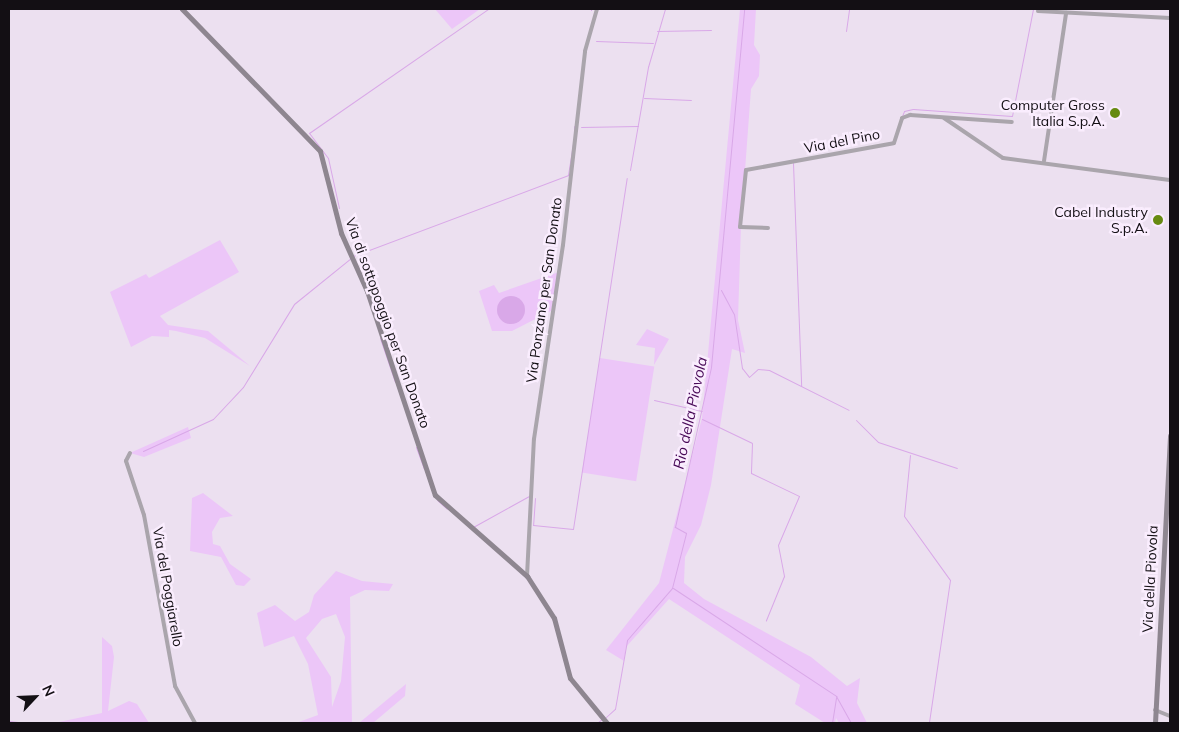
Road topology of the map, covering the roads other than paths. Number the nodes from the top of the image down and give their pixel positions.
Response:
1 (182, 9) edge
2 (597, 9) edge
3 (1038, 11) dead end
4 (1066, 13) junction
5 (1170, 18) edge
6 (942, 117) junction
7 (1012, 122) dead end
8 (1044, 161) junction
9 (1170, 180) edge
10 (768, 228) dead end
11 (1170, 436) edge
12 (130, 453) dead end
13 (527, 576) junction
14 (1155, 710) junction
15 (1170, 716) edge
16 (604, 720) edge
17 (195, 723) edge
18 (1155, 723) edge

1 - 13 street, Via di sottopoggio per San Donato
2 - 13 street, Via Ponzano per San Donato
3 - 4 street
4 - 5 street
4 - 8 street
6 - 7 street, Via del Pino
6 - 8 street
6 - 10 street, Via del Pino
8 - 9 street
11 - 14 street, Via della Piovola
12 - 17 street, Via del Poggiarello
13 - 16 street, Via di sottopoggio per San Donato
14 - 15 street
14 - 18 street, Via della Piovola

